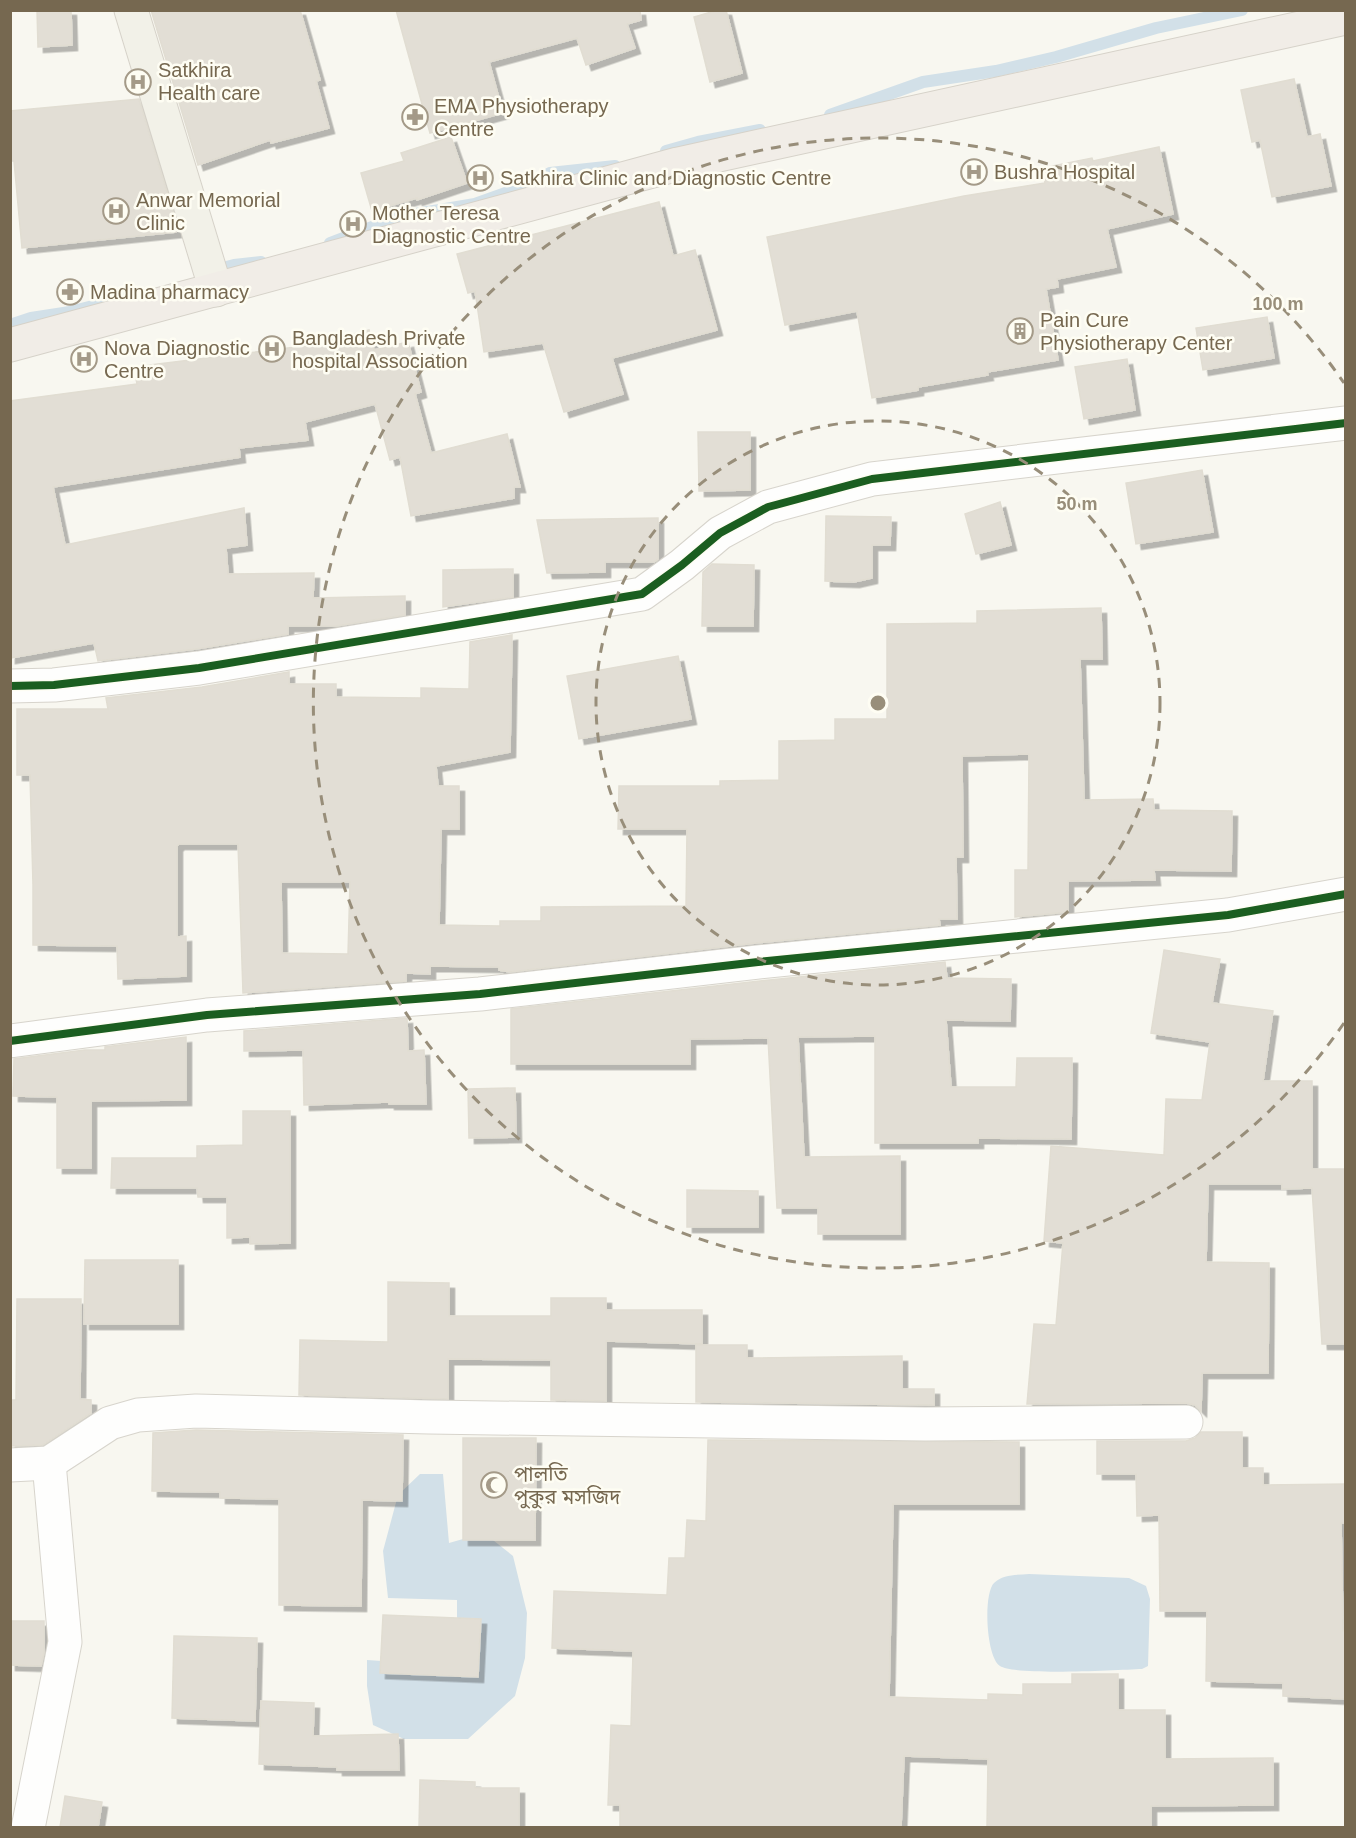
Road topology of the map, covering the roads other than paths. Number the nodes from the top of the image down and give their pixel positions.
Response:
1 (131, 10) edge
2 (1346, 18) edge
3 (216, 290) junction
4 (10, 345) edge
5 (1346, 423) edge
6 (10, 686) edge
7 (1346, 894) edge
8 (10, 1041) edge
9 (1186, 1422) dead end
10 (49, 1463) junction
11 (10, 1465) edge
12 (28, 1827) edge

1 - 3 main road
2 - 3 highway
3 - 4 highway
5 - 6 street
7 - 8 street
9 - 10 street
10 - 11 street
10 - 12 street

